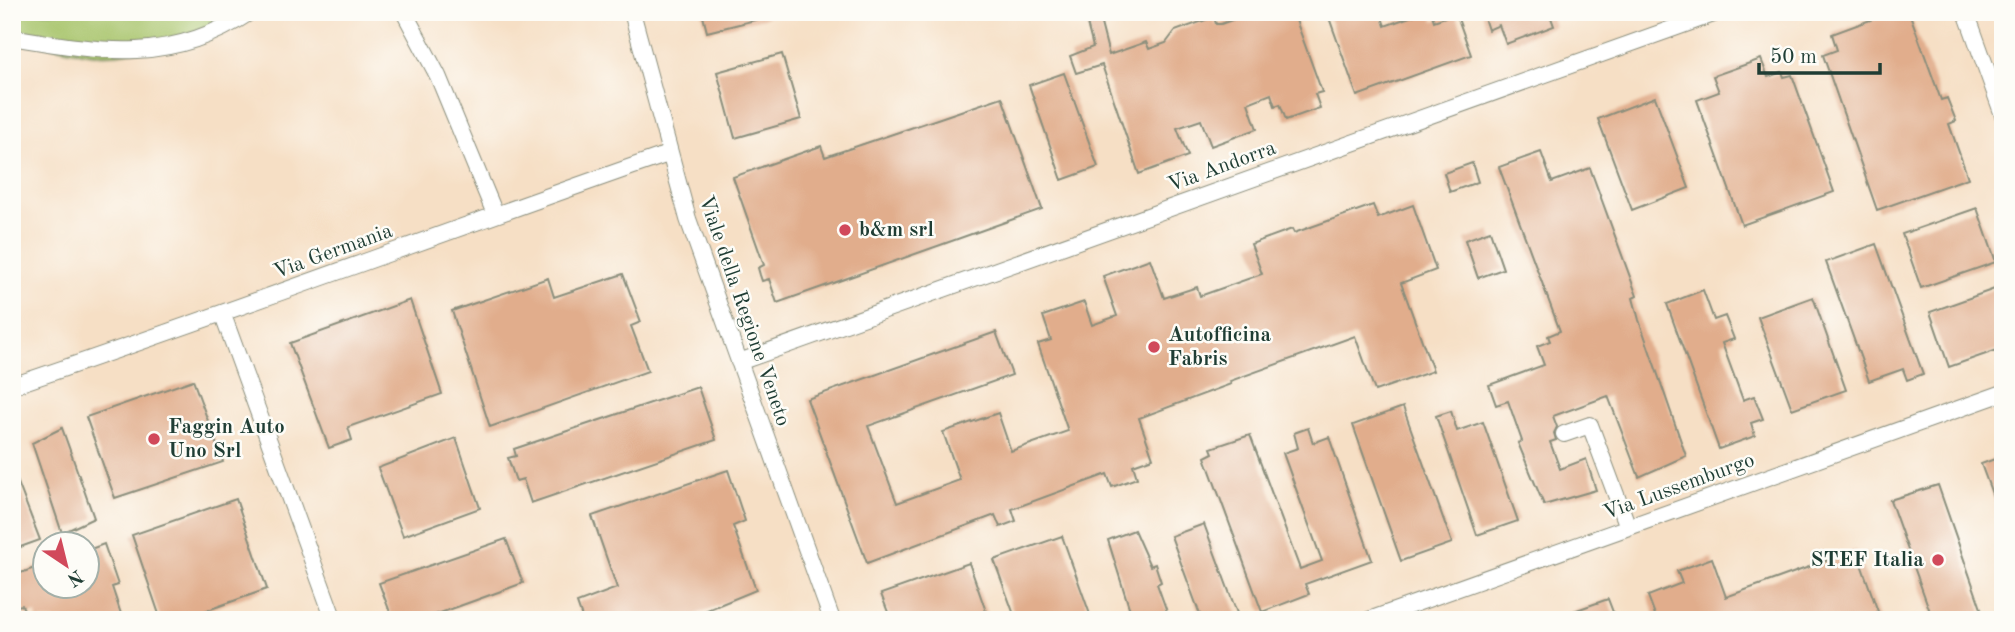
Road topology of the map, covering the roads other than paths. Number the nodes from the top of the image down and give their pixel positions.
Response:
1 (250, 12) edge
2 (404, 12) edge
3 (632, 12) edge
4 (1719, 12) edge
5 (1966, 12) edge
6 (12, 37) edge
7 (2003, 115) edge
8 (668, 154) junction
9 (495, 214) junction
10 (223, 315) junction
11 (739, 362) junction
12 (12, 386) edge
13 (2003, 393) edge
14 (1564, 434) dead end
15 (1628, 527) junction
16 (334, 620) edge
17 (832, 620) edge
18 (1369, 620) edge

1 - 6 street
2 - 9 street
3 - 8 street, Viale della Regione Veneto
4 - 11 street, Via Andorra
5 - 7 street
8 - 9 street, Via Germania
8 - 11 street, Viale della Regione Veneto
9 - 10 street, Via Germania
10 - 12 street, Via Germania
10 - 16 street
11 - 17 street, Viale della Regione Veneto
13 - 15 street, Via Lussemburgo
14 - 15 street
15 - 18 street, Via Lussemburgo

